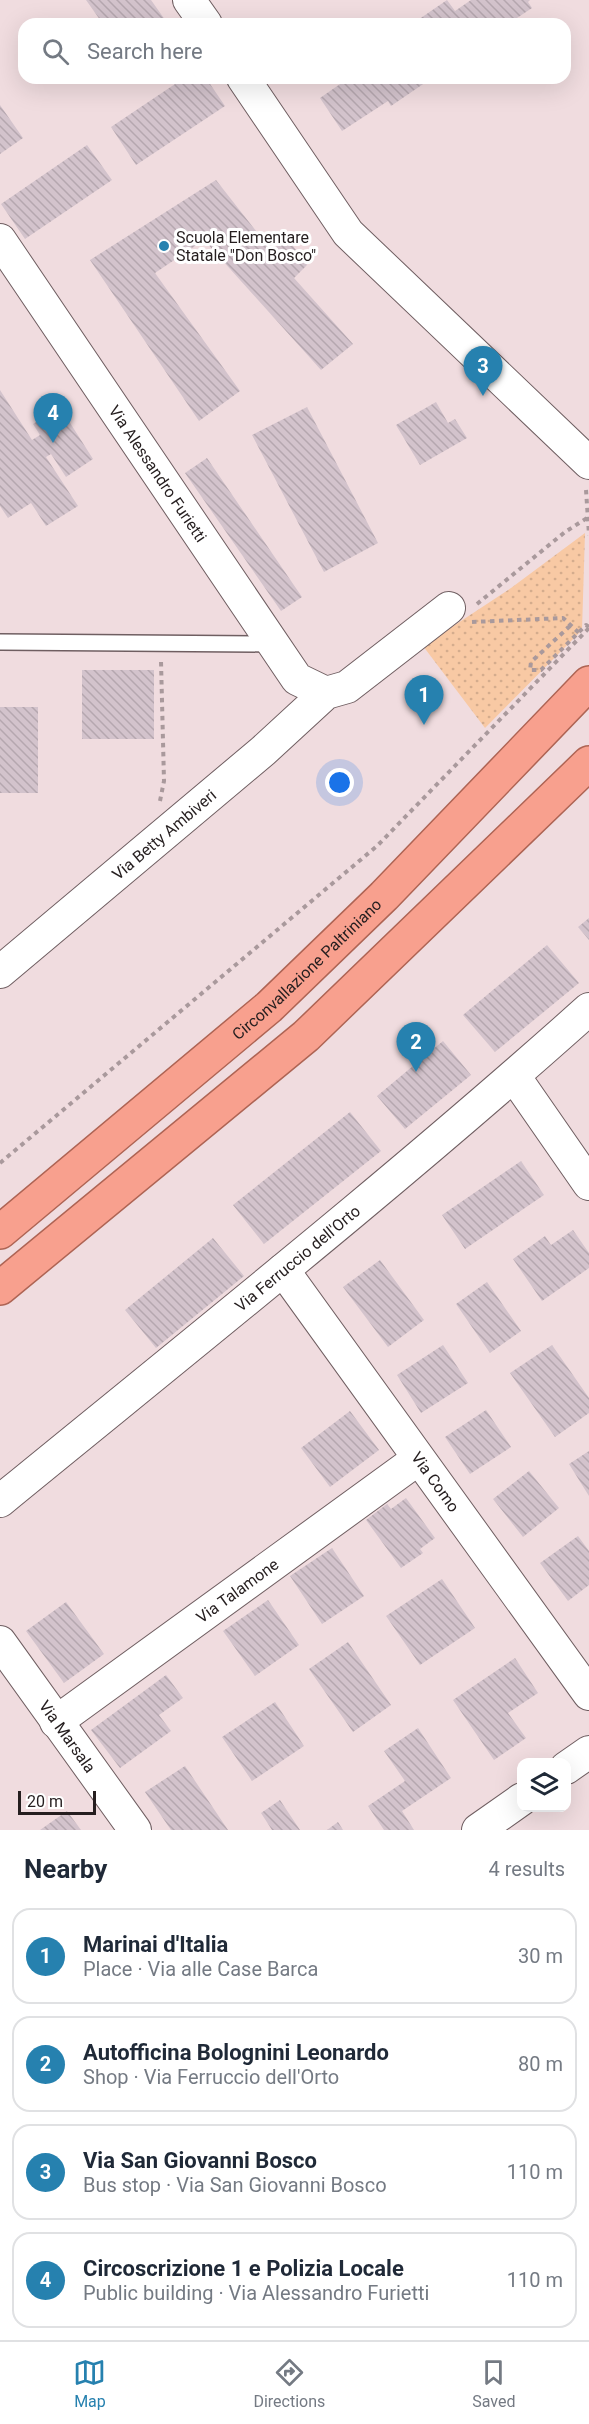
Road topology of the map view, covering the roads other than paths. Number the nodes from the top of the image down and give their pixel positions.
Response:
1 (189, 0) edge
2 (202, 18) edge
3 (247, 84) edge
4 (0, 240) edge
5 (585, 472) edge
6 (462, 612) road end
7 (0, 642) edge
8 (273, 644) junction
9 (589, 683) edge
10 (326, 693) junction
11 (589, 763) edge
12 (0, 972) edge
13 (589, 1009) edge
14 (217, 1051) junction
15 (514, 1076) junction
16 (589, 1184) edge
17 (0, 1206) edge
18 (0, 1232) edge
19 (283, 1270) junction
20 (0, 1288) edge
21 (418, 1459) junction
22 (0, 1501) edge
23 (0, 1642) edge
24 (589, 1694) edge
25 (56, 1722) junction
26 (589, 1752) edge
27 (571, 1765) edge
28 (517, 1803) edge
29 (135, 1830) edge
30 (478, 1830) edge

1 - 2 street
3 - 5 street
4 - 8 street, Via Alessandro Furietti
6 - 10 street
7 - 8 lane
8 - 10 street, Via Alessandro Furietti
9 - 14 highway, Circonvallazione Paltriniano
10 - 12 street, Via Betty Ambiveri
11 - 20 highway
13 - 15 street, Via Ferruccio dell'Orto
14 - 17 highway
14 - 18 highway, Circonvallazione Paltriniano
15 - 16 street
15 - 19 street, Via Ferruccio dell'Orto
19 - 21 street, Via Como
19 - 22 street, Via Ferruccio dell'Orto
21 - 24 street, Via Como
21 - 25 street, Via Talamone
23 - 25 street, Via Marsala
25 - 29 street, Via Marsala
26 - 27 street
28 - 30 street

